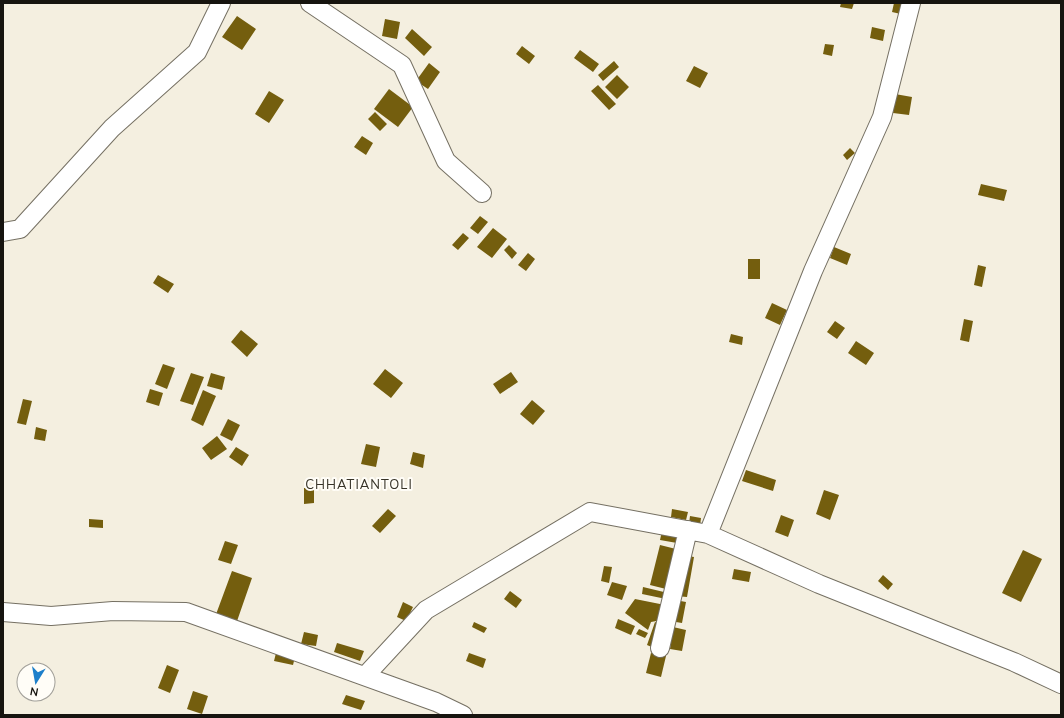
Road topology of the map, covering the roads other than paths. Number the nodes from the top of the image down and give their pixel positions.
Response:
1 (220, 3) edge
2 (310, 3) edge
3 (911, 3) edge
4 (482, 193) dead end
5 (3, 232) edge
6 (688, 530) junction
7 (708, 534) junction
8 (3, 612) edge
9 (660, 648) dead end
10 (365, 676) junction
11 (1061, 684) edge
12 (463, 715) edge

1 - 5 street
2 - 4 street
3 - 7 street
6 - 7 street
6 - 9 street
6 - 10 street
7 - 11 street
8 - 10 street
10 - 12 street

